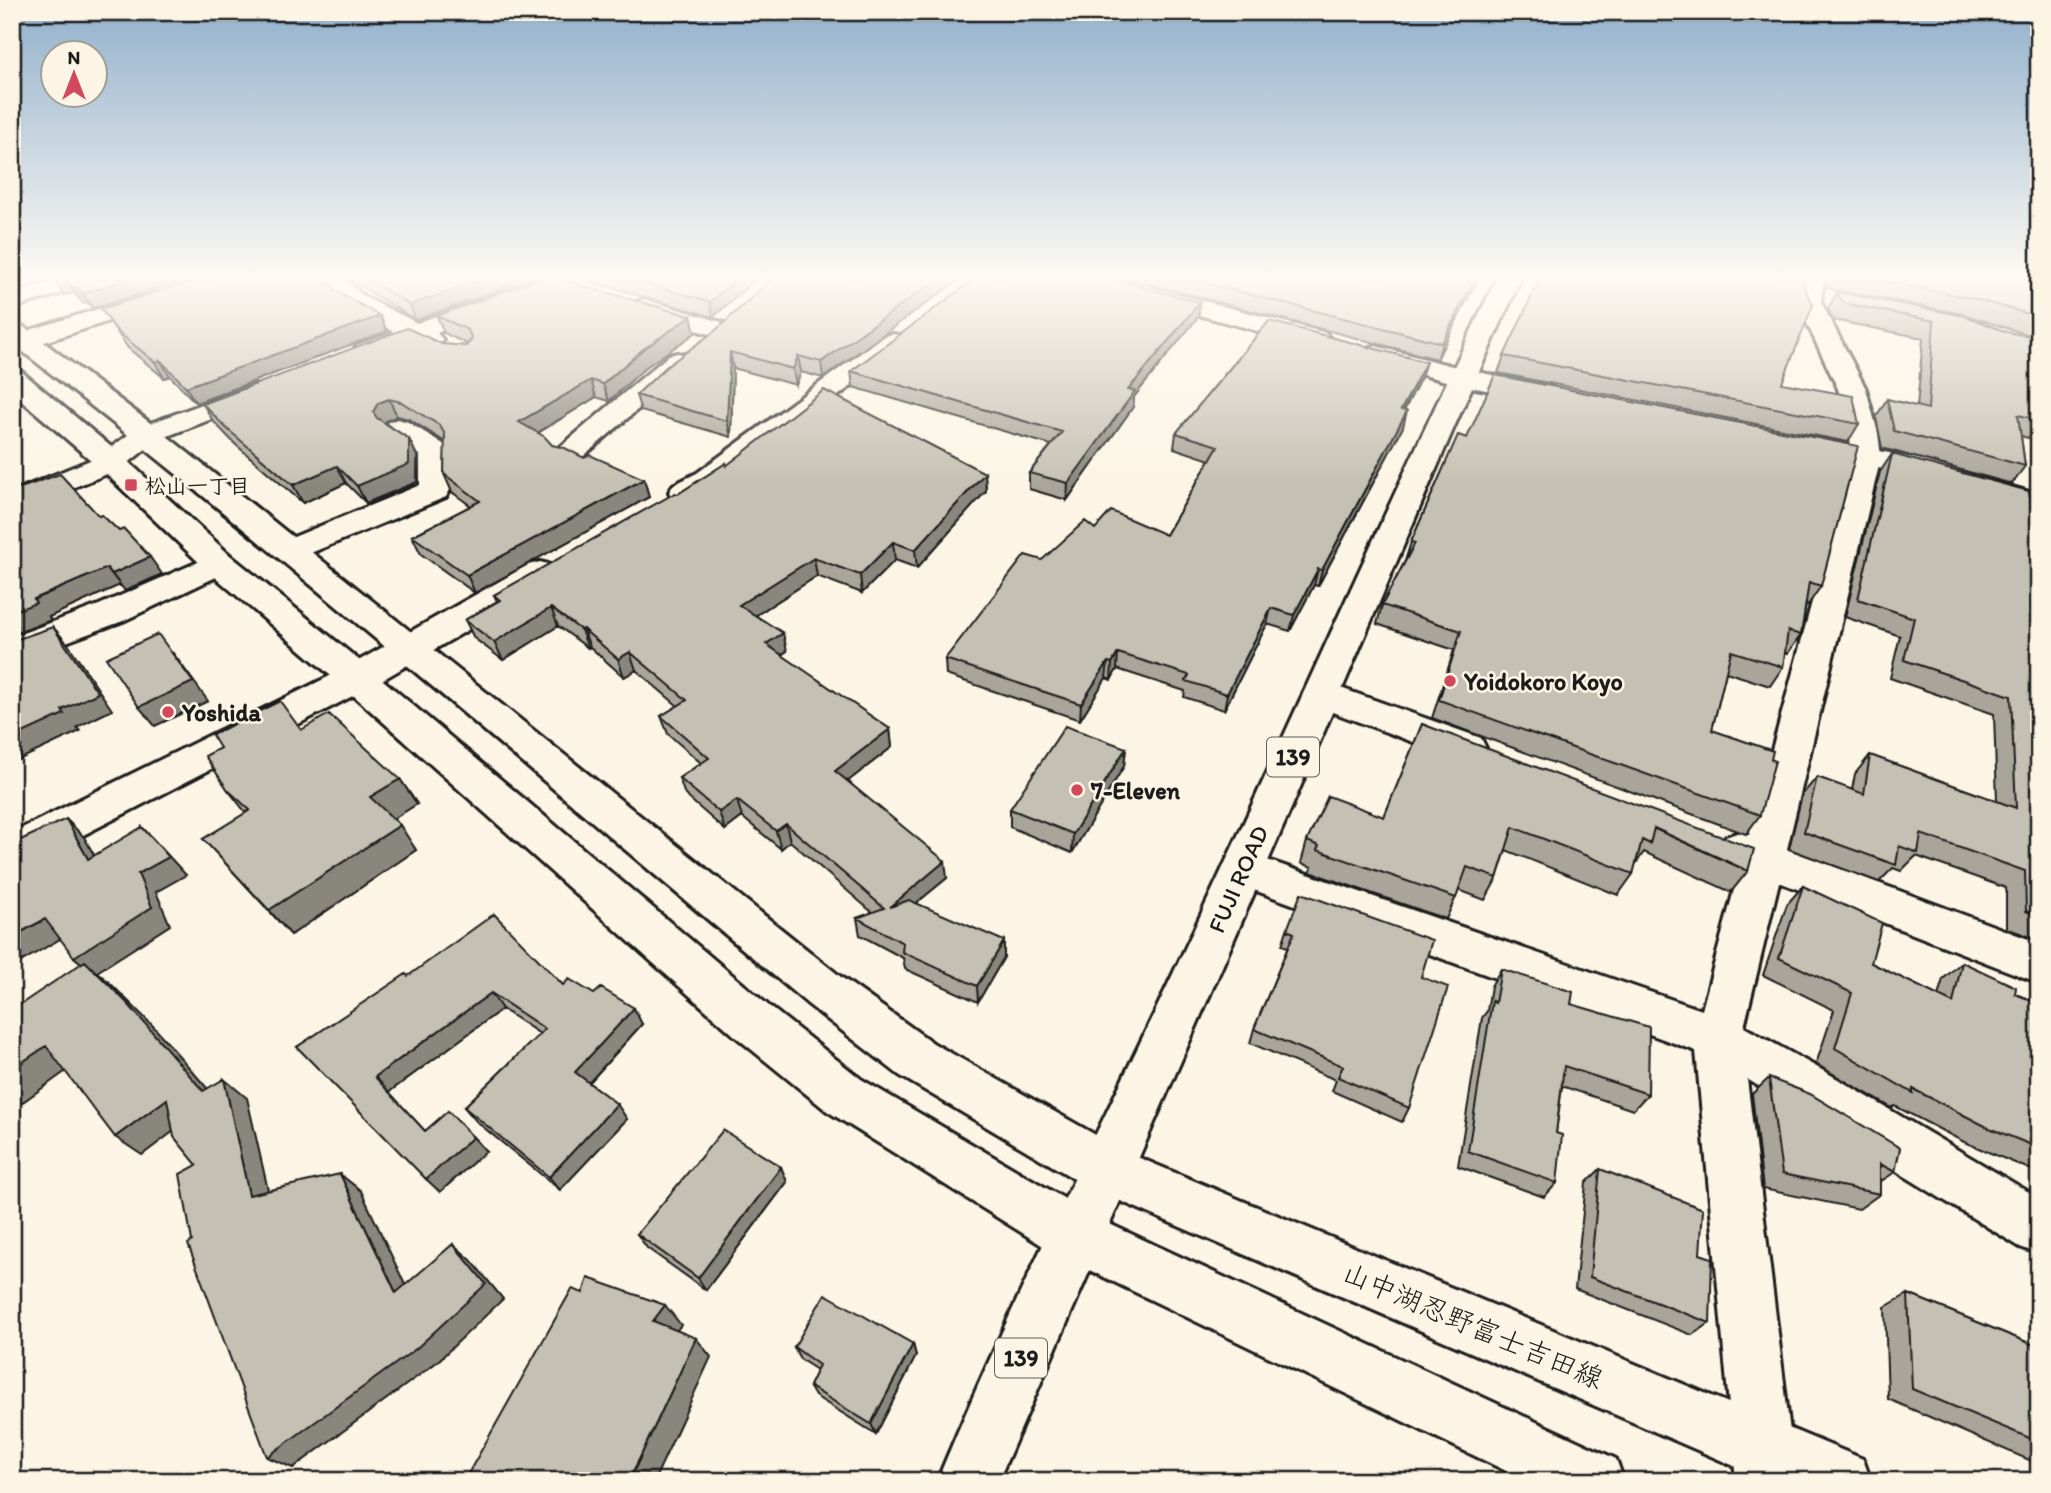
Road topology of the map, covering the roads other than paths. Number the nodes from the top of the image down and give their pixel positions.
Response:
1 (35, 348) edge
2 (375, 348) edge
3 (447, 348) edge
4 (694, 348) edge
5 (886, 348) edge
6 (1351, 348) edge
7 (1475, 348) edge
8 (1832, 348) edge
9 (450, 349) edge
10 (348, 358) edge
11 (1461, 377) junction
12 (12, 378) edge
13 (284, 382) edge
14 (1569, 398) edge
15 (398, 428) edge
16 (147, 434) junction
17 (1772, 438) edge
18 (569, 454) edge
19 (1866, 457) junction
20 (111, 462) junction
21 (12, 503) edge
22 (2039, 505) edge
23 (660, 506) edge
24 (290, 550) junction
25 (564, 560) edge
26 (219, 563) junction
27 (409, 647) junction
28 (12, 650) edge
29 (357, 678) junction
30 (1321, 694) junction
31 (1503, 762) edge
32 (1711, 838) edge
33 (12, 852) edge
34 (1763, 858) junction
35 (1244, 869) junction
36 (2039, 963) edge
37 (1717, 1038) junction
38 (1106, 1169) junction
39 (2039, 1228) edge
40 (1075, 1234) junction
41 (1765, 1464) edge
42 (967, 1481) edge
43 (1594, 1481) edge
44 (1841, 1481) edge

1 - 16 main road, 山中湖忍野富士吉田線
2 - 10 main road
3 - 9 main road
4 - 18 main road
5 - 23 main road
6 - 11 main road
7 - 11 main road, FUJI ROAD / 139
8 - 19 main road
11 - 14 main road
11 - 30 main road, FUJI ROAD / 139
12 - 20 main road
13 - 16 main road
15 - 24 main road
16 - 20 main road
16 - 24 main road, 山中湖忍野富士吉田線
17 - 19 main road
19 - 22 main road
19 - 34 main road
20 - 21 main road
20 - 26 main road
24 - 27 main road, 山中湖忍野富士吉田線
25 - 27 main road
26 - 28 main road
26 - 29 main road
27 - 29 main road
27 - 38 main road, 山中湖忍野富士吉田線
29 - 33 main road
29 - 40 main road
30 - 31 main road
30 - 35 main road, FUJI ROAD / 139
32 - 34 main road
34 - 36 main road
34 - 37 main road
35 - 37 main road
35 - 38 main road, FUJI ROAD / 139
37 - 39 main road
37 - 41 main road
38 - 40 main road, FUJI ROAD / 139
38 - 41 main road, 山中湖忍野富士吉田線
40 - 42 main road, FUJI ROAD / 139
40 - 43 main road
41 - 44 main road, 山中湖忍野富士吉田線

